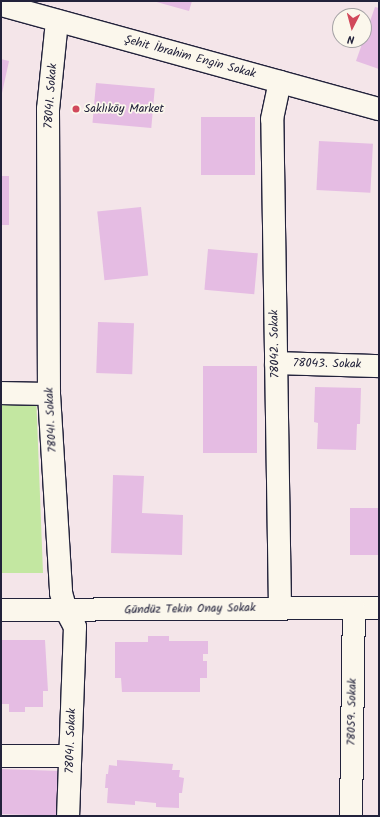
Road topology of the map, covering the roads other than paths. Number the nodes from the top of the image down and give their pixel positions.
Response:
1 (1, 5) edge
2 (57, 22) junction
3 (280, 82) junction
4 (379, 109) edge
5 (276, 363) junction
6 (379, 366) edge
7 (1, 393) edge
8 (49, 394) junction
9 (280, 608) junction
10 (354, 608) junction
11 (379, 608) edge
12 (1, 610) edge
13 (66, 610) junction
14 (1, 756) edge
15 (70, 756) junction
16 (68, 816) edge
17 (351, 816) edge

1 - 2 street, Şehit İbrahim Engin Sokak
2 - 3 street, Şehit İbrahim Engin Sokak
2 - 8 street, 78041. Sokak
3 - 4 street, Şehit İbrahim Engin Sokak
3 - 5 street, 78042. Sokak
5 - 6 street, 78043. Sokak
5 - 9 street, 78042. Sokak
7 - 8 street
8 - 13 street, 78041. Sokak
9 - 10 street, Gündüz Tekin Onay Sokak
9 - 13 street, Gündüz Tekin Onay Sokak
10 - 11 street, Gündüz Tekin Onay Sokak
10 - 17 street, 78059. Sokak
12 - 13 street, Gündüz Tekin Onay Sokak
13 - 15 street, 78041. Sokak
14 - 15 street
15 - 16 street, 78041. Sokak

